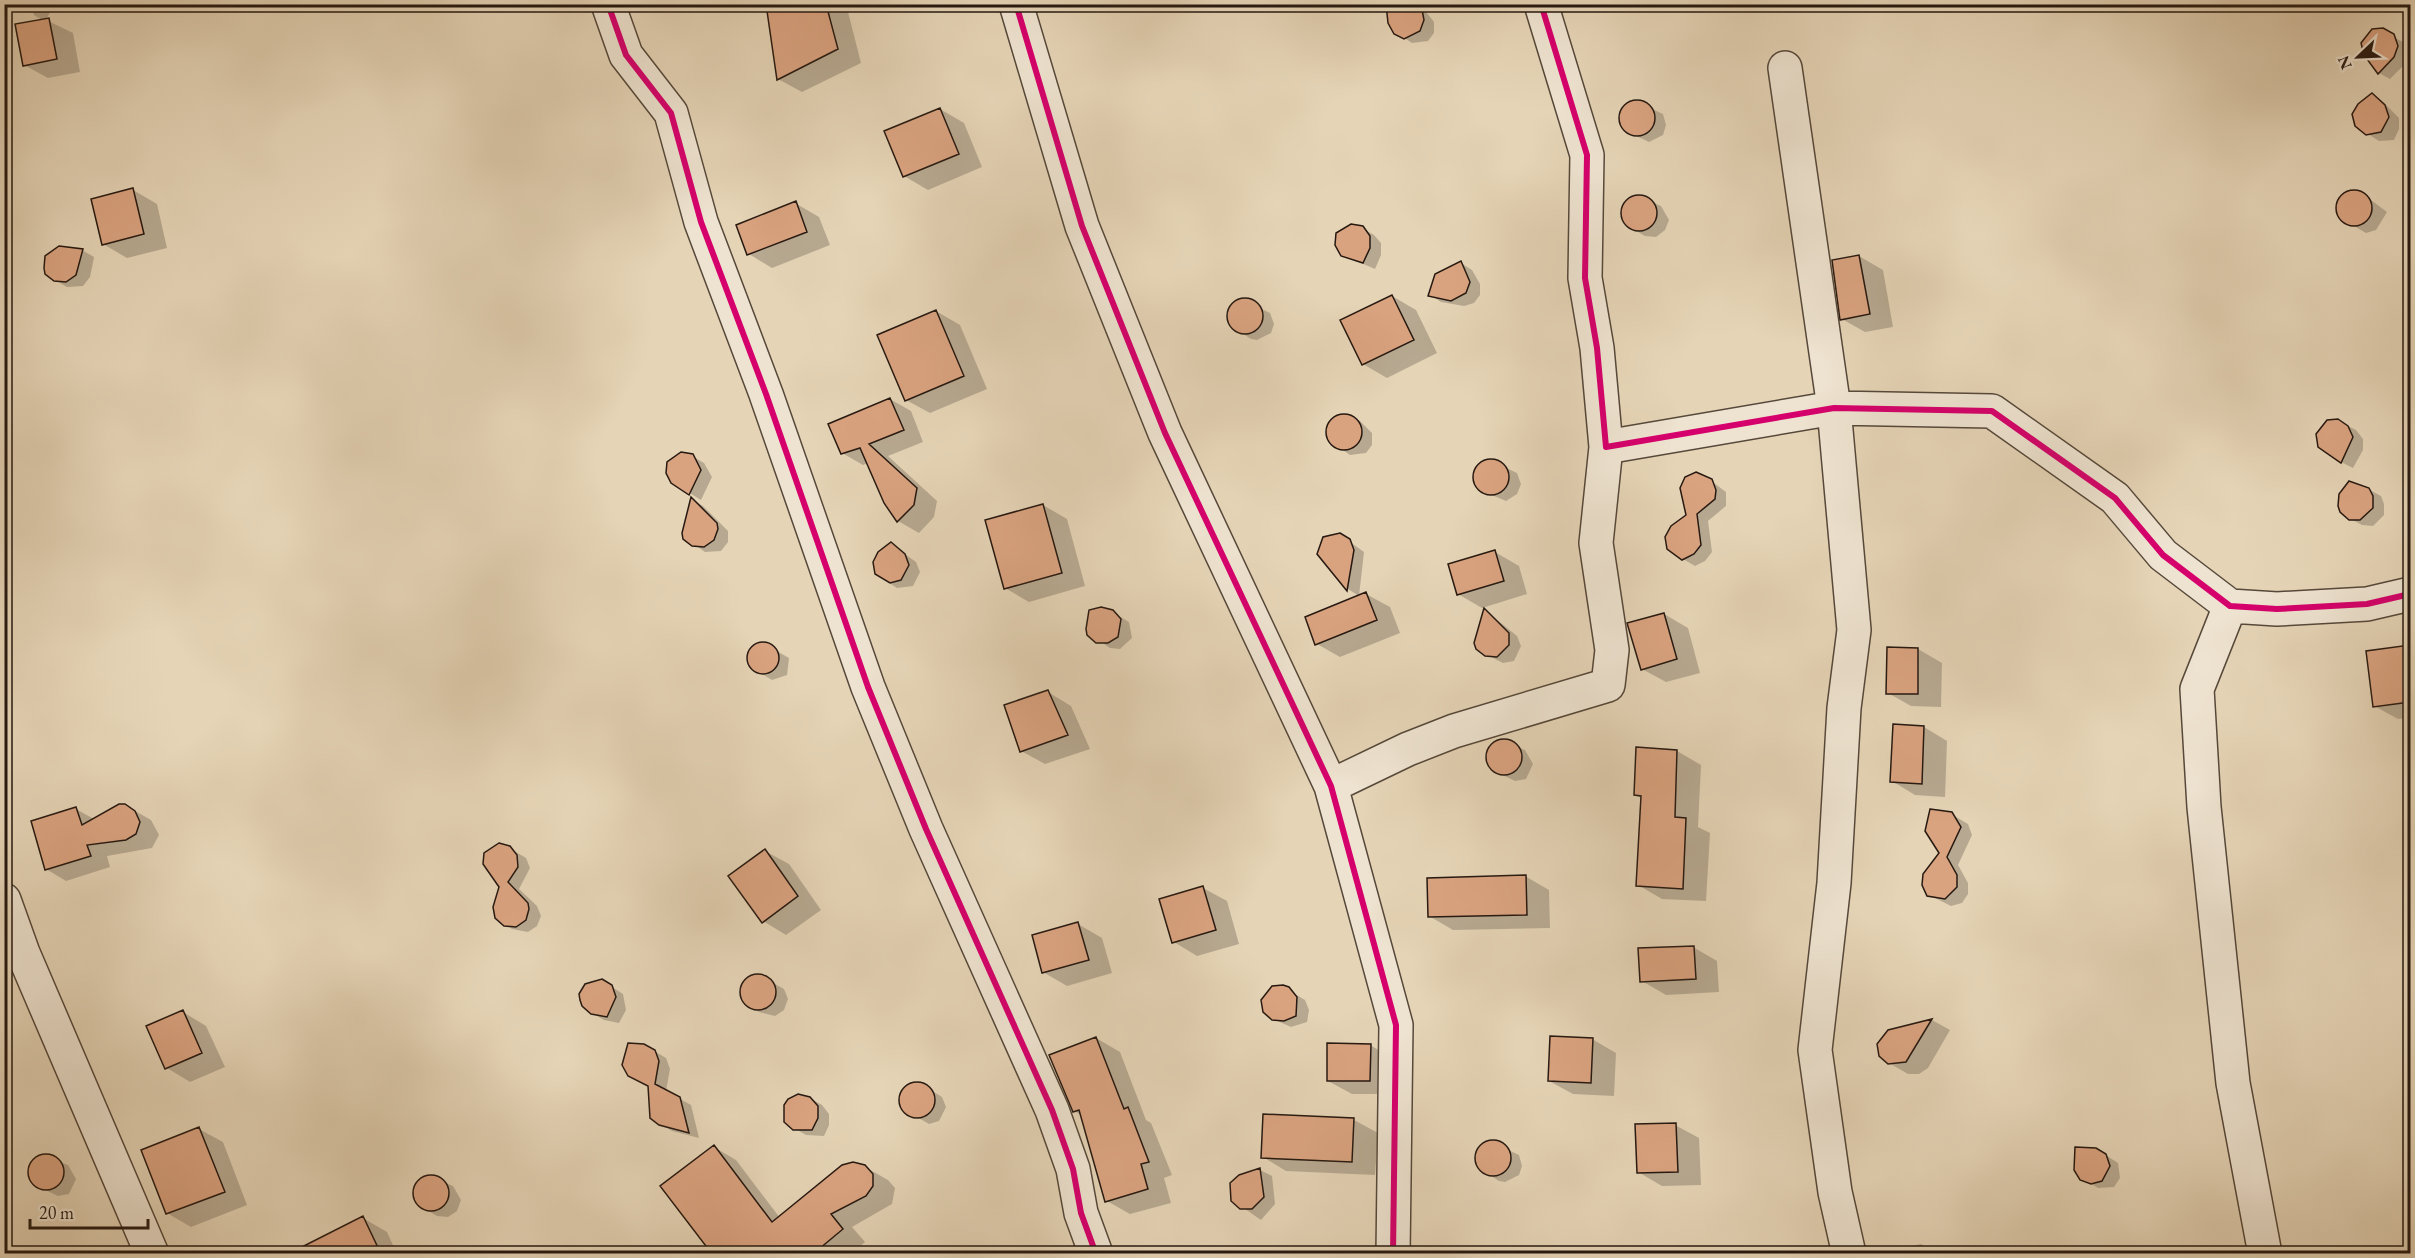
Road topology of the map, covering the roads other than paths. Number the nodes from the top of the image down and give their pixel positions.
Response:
1 (608, 4) edge
2 (1016, 4) edge
3 (1542, 4) edge
4 (1785, 68) dead end
5 (1834, 408) junction
6 (1606, 447) junction
7 (2410, 594) edge
8 (2230, 606) junction
9 (1331, 786) junction
10 (4, 900) edge
11 (152, 1254) edge
12 (1096, 1254) edge
13 (1393, 1254) edge
14 (1849, 1254) edge
15 (2265, 1254) edge

1 - 12 street
2 - 9 street
3 - 6 street
4 - 5 street
5 - 6 street
5 - 8 street
5 - 14 street
6 - 9 street
7 - 8 street
8 - 15 street
9 - 13 street
10 - 11 street

